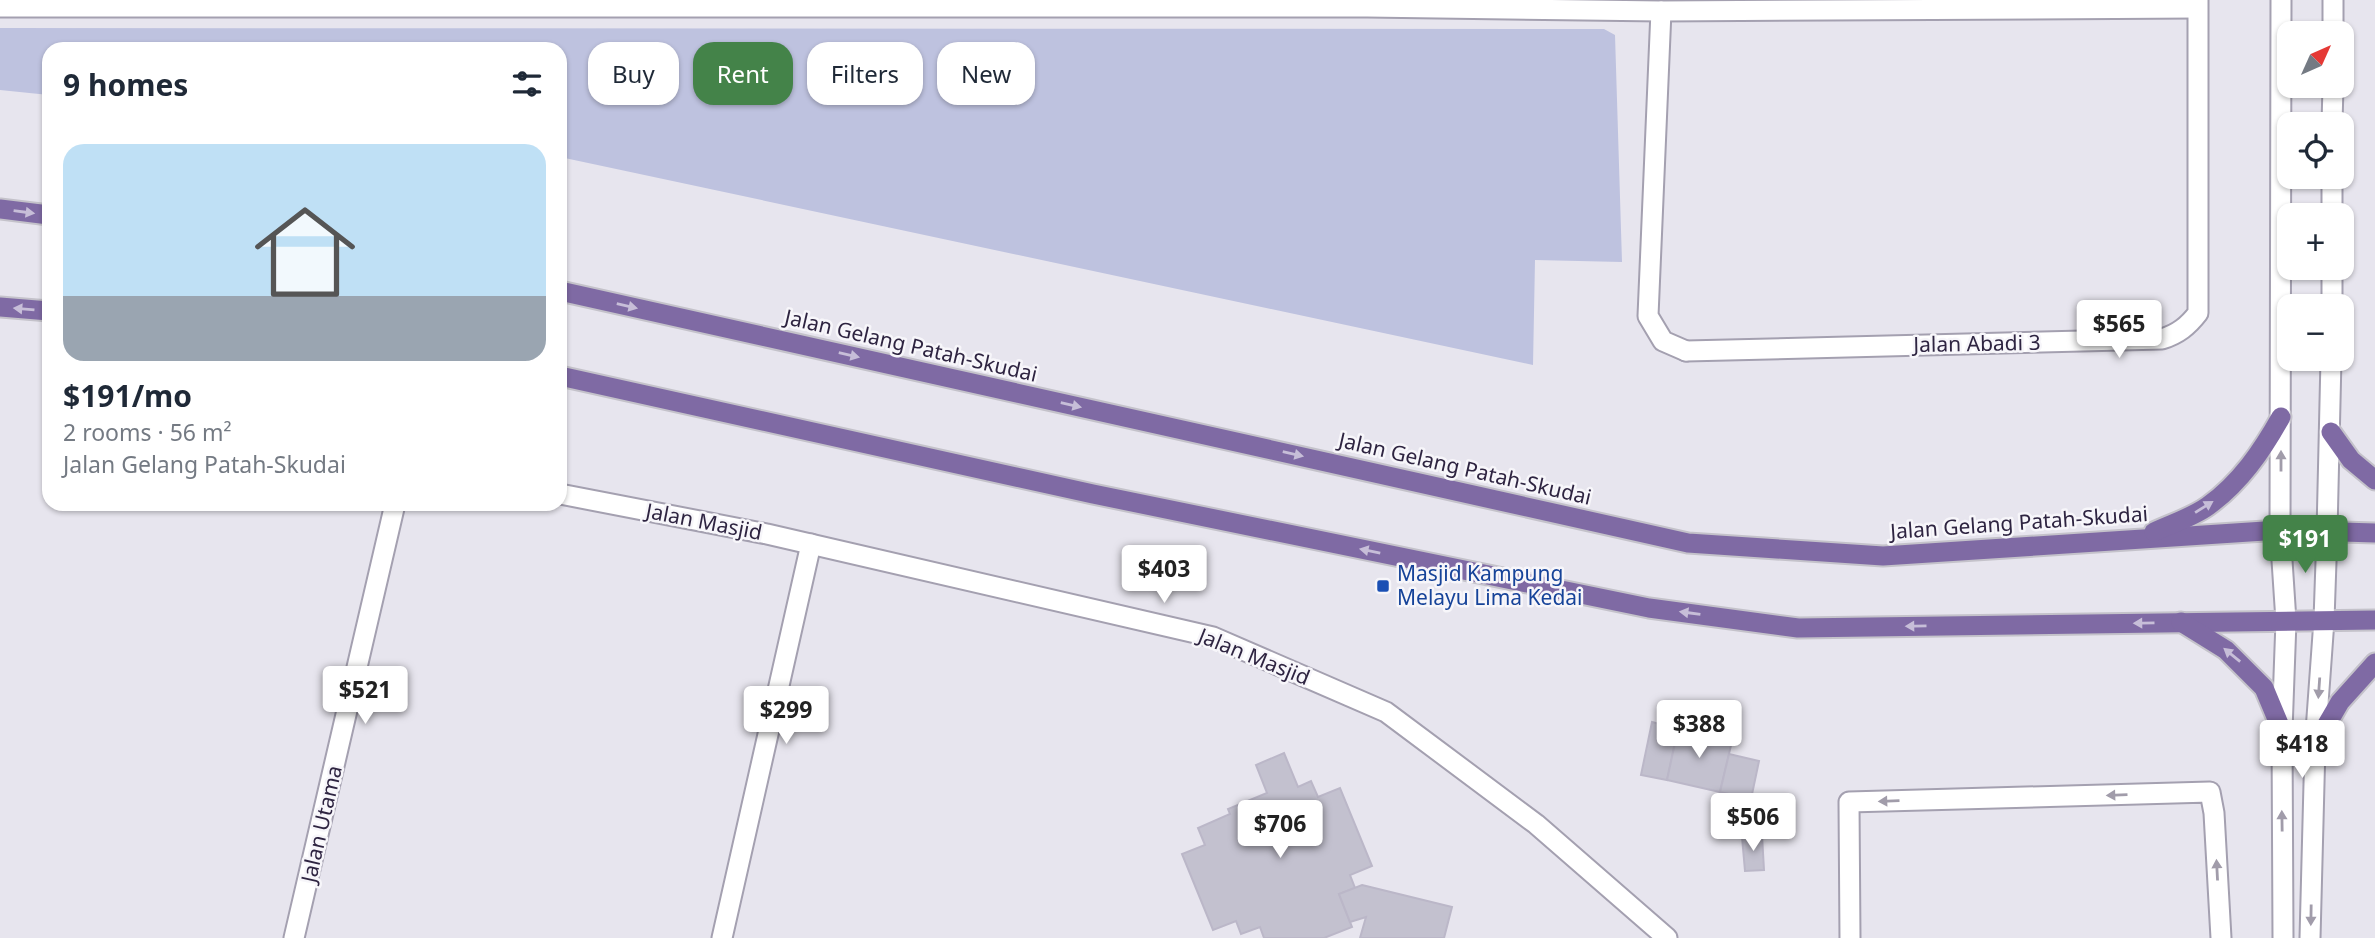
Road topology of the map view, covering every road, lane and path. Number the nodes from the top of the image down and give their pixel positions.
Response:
1 (2281, 0) edge
2 (2333, 0) edge
3 (1367, 3) edge
4 (93, 4) edge
5 (748, 4) edge
6 (2197, 4) edge
7 (0, 7) edge
8 (1661, 11) junction
9 (2333, 21) edge
10 (0, 209) edge
11 (42, 214) edge
12 (567, 293) edge
13 (0, 307) edge
14 (42, 311) edge
15 (2331, 371) edge
16 (567, 378) edge
17 (2281, 418) junction
18 (2331, 432) junction
19 (2375, 480) edge
20 (567, 495) edge
21 (393, 511) edge
22 (2280, 530) junction
23 (2327, 532) junction
24 (2375, 533) edge
25 (2143, 537) junction
26 (811, 544) junction
27 (2324, 620) junction
28 (2375, 620) edge
29 (2286, 621) junction
30 (2180, 622) junction
31 (2375, 663) edge
32 (2281, 731) junction
33 (2315, 745) junction
34 (294, 938) edge
35 (722, 938) edge
36 (1667, 938) edge
37 (1850, 938) edge
38 (2221, 938) edge
39 (2283, 938) edge
40 (2311, 938) edge

1 - 17 street
2 - 9 street
3 - 5 street
3 - 8 street
4 - 5 street
4 - 7 street
6 - 8 street
6 - 8 street, Jalan Abadi 3
10 -> 11 main road
12 -> 25 main road, Jalan Gelang Patah-Skudai
14 -> 13 main road
15 - 18 street
30 -> 16 main road
22 -> 17 street
25 -> 17 main road
18 - 19 main road
18 - 23 street
20 - 26 street, Jalan Masjid
21 - 34 street, Jalan Utama
22 - 23 main road, Jalan Gelang Patah-Skudai
22 - 25 main road, Jalan Gelang Patah-Skudai
22 - 29 street
23 - 24 main road, Jalan Gelang Patah-Skudai
23 - 27 street
26 - 35 street
26 - 36 street, Jalan Masjid
27 - 28 main road
27 - 29 main road
27 -> 33 street
29 - 30 main road
29 - 32 street
32 -> 30 main road
31 - 33 main road
39 -> 32 street
33 -> 40 street
38 -> 37 street

